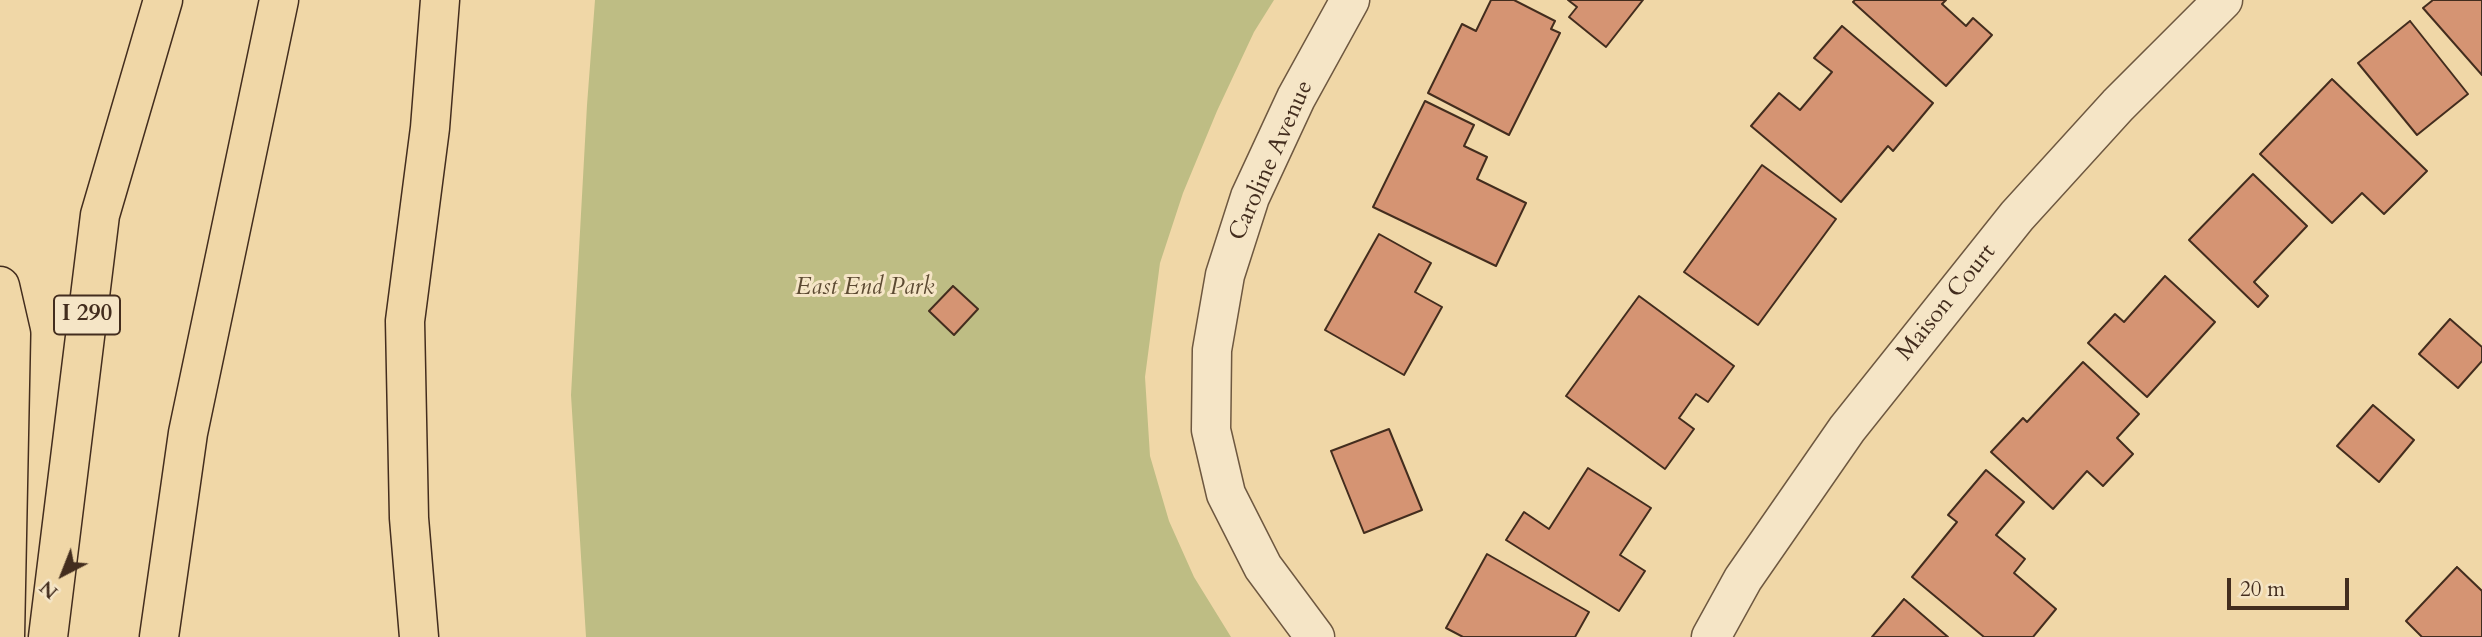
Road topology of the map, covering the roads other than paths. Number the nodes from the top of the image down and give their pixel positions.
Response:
1 (163, 0) edge
2 (279, 0) edge
3 (440, 0) edge
4 (1350, 0) edge
5 (2223, 0) edge
6 (0, 286) edge
7 (188, 433) junction
8 (5, 637) edge
9 (48, 637) edge
10 (159, 637) edge
11 (177, 637) edge
12 (419, 637) edge
13 (1315, 637) edge
14 (1710, 637) edge

1 - 9 highway, I 290
2 - 7 highway
3 - 12 highway
4 - 13 street, Caroline Avenue
5 - 14 street, Maison Court
6 - 8 highway
7 - 10 highway
7 - 11 highway

